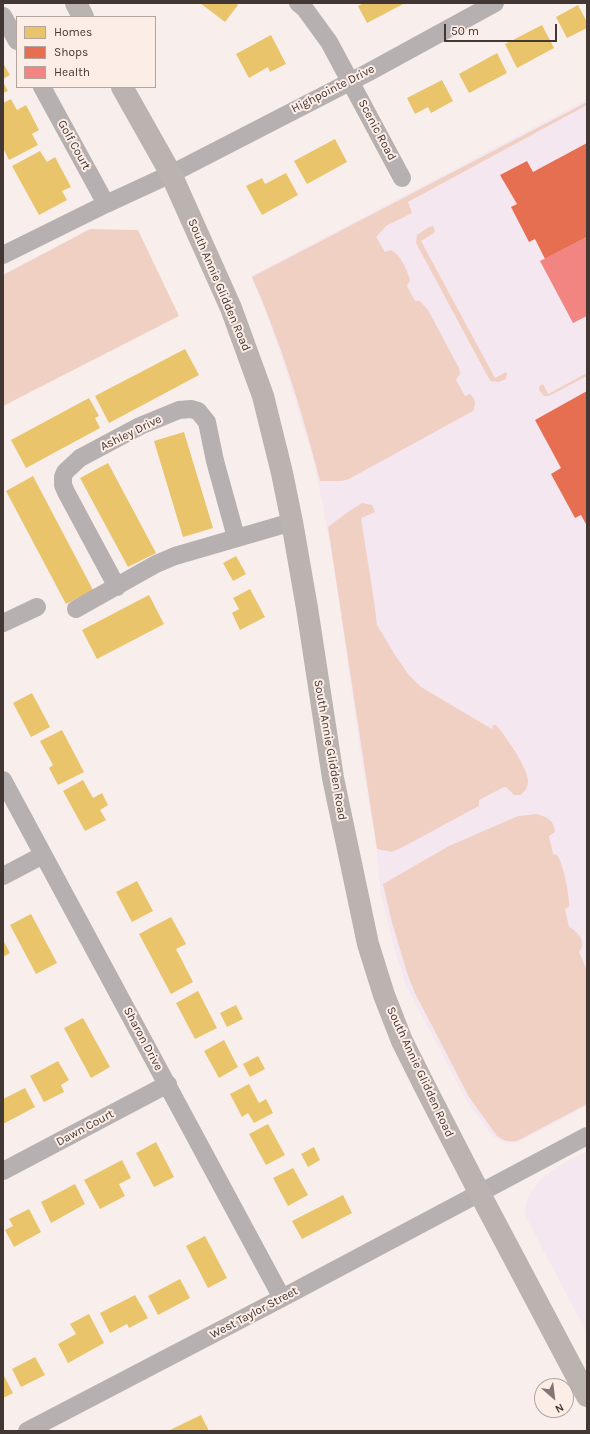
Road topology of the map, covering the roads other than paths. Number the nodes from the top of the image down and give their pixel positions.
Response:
1 (76, 3) edge
2 (298, 3) edge
3 (495, 3) edge
4 (3, 16) edge
5 (82, 16) edge
6 (16, 39) edge
7 (350, 81) junction
8 (43, 88) edge
9 (123, 88) edge
10 (171, 174) junction
11 (402, 178) dead end
12 (106, 204) junction
13 (3, 255) edge
14 (292, 522) junction
15 (236, 537) junction
16 (117, 587) junction
17 (37, 607) dead end
18 (76, 609) dead end
19 (3, 623) edge
20 (3, 780) edge
21 (43, 855) junction
22 (3, 876) edge
23 (168, 1084) junction
24 (587, 1136) edge
25 (3, 1171) edge
26 (480, 1194) junction
27 (282, 1298) junction
28 (587, 1396) edge
29 (27, 1431) edge

1 - 5 main road
2 - 7 street, Scenic Road
3 - 7 street, Highpointe Drive
4 - 6 street
7 - 10 street, Highpointe Drive
7 - 11 street, Scenic Road
8 - 12 street, Golf Court
9 - 10 main road, South Annie Glidden Road
10 - 12 street
10 - 14 main road, South Annie Glidden Road
12 - 13 street
14 - 15 street
14 - 26 main road, South Annie Glidden Road
15 - 16 street
15 - 16 street, Ashley Drive
16 - 18 street
17 - 19 street
20 - 21 street, Sharon Drive
21 - 22 street
21 - 23 street, Sharon Drive
23 - 25 street, Dawn Court
23 - 27 street, Sharon Drive
24 - 26 street, West Taylor Street
26 - 27 street, West Taylor Street
26 - 28 main road, South Annie Glidden Road
27 - 29 street, West Taylor Street

